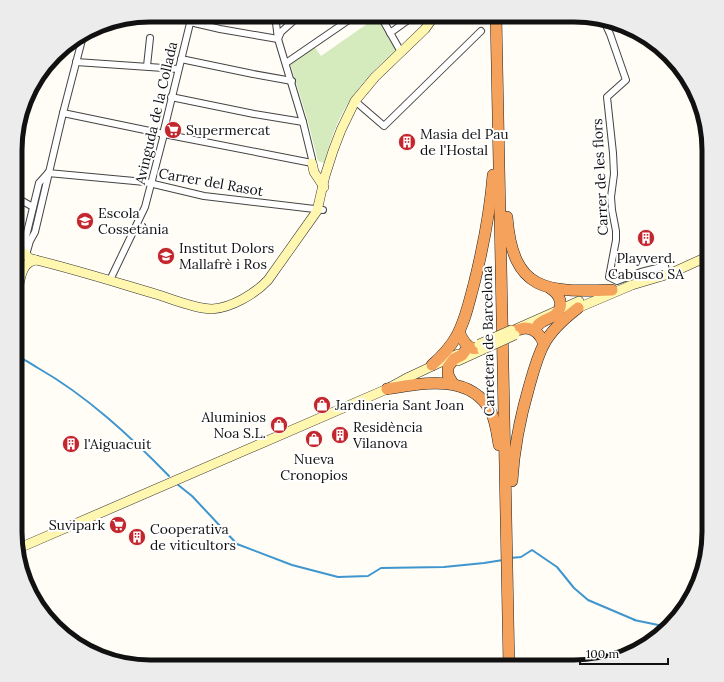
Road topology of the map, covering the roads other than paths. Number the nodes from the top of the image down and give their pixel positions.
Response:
1 (190, 22) joint
2 (276, 22) edge
3 (292, 22) edge
4 (346, 22) edge
5 (384, 22) edge
6 (405, 22) edge
7 (429, 22) edge
8 (496, 22) edge
9 (606, 26) edge
10 (481, 31) dead end
11 (390, 33) junction
12 (150, 38) dead end
13 (278, 39) junction
14 (81, 42) edge
15 (401, 52) junction
16 (181, 59) junction
17 (76, 62) junction
18 (286, 63) junction
19 (147, 66) junction
20 (178, 69) junction
21 (292, 81) junction
22 (171, 96) junction
23 (355, 101) junction
24 (63, 113) junction
25 (303, 122) junction
26 (498, 125) junction
27 (163, 134) junction
28 (312, 163) junction
29 (328, 167) junction
30 (48, 173) junction
31 (151, 184) junction
32 (325, 188) junction
33 (22, 201) edge
34 (33, 207) junction
35 (320, 210) junction
36 (702, 259) edge
37 (22, 261) edge
38 (667, 274) junction
39 (110, 280) junction
40 (632, 285) junction
41 (550, 288) junction
42 (612, 290) junction
43 (578, 308) junction
44 (560, 309) junction
45 (534, 327) junction
46 (459, 332) junction
47 (511, 332) junction
48 (498, 343) joint
49 (544, 344) junction
50 (475, 348) junction
51 (450, 364) junction
52 (432, 365) junction
53 (401, 382) junction
54 (453, 384) junction
55 (387, 389) junction
56 (23, 547) edge
57 (507, 549) junction
58 (509, 660) edge

1 - 13 street
1 - 16 street, Avinguda de la Collada
2 - 13 street
3 - 13 street
4 - 18 street
5 - 11 street
6 - 11 street
7 - 15 street
8 - 26 highway, Carretera de Barcelona
9 - 38 street, Carrer de les flors
10 - 23 street
11 - 15 street
12 - 19 street
13 - 18 street
14 - 17 street
15 - 23 street
16 - 20 street, Avinguda de la Collada
16 - 21 street
17 - 19 street
17 - 24 street
18 - 21 street
19 - 20 street
20 - 22 street, Avinguda de la Collada
21 - 25 street
22 - 25 street
22 - 27 street, Avinguda de la Collada
23 - 29 street
24 - 27 street
24 - 30 street
25 - 28 street
26 - 41 highway
26 - 46 highway
26 - 57 highway, Carretera de Barcelona
27 - 28 street
27 - 31 street, Avinguda de la Collada
28 - 29 street
28 - 32 street
29 - 32 street
30 - 31 street, Carrer del Rasot
30 - 34 street
30 - 37 street
31 - 35 street, Carrer del Rasot
31 - 39 street, Avinguda de la Collada
32 - 35 street
33 - 34 street
34 - 37 street
35 - 39 street
36 - 38 street
37 - 39 street
38 - 40 street
40 - 42 street
40 - 43 street
41 - 42 highway
41 - 44 highway
42 - 44 street
43 - 45 street
43 - 49 highway
44 - 45 highway
44 - 47 street
45 - 47 highway
45 - 49 highway
46 - 50 highway
46 - 52 highway
47 - 48 street, bridge
47 - 50 street, bridge
48 - 50 highway
49 - 57 highway
50 - 51 street
50 - 51 highway
50 - 52 street
51 - 53 street
51 - 54 highway
52 - 53 street
53 - 55 street
54 - 55 highway
54 - 57 highway
55 - 56 street
57 - 58 highway, Carretera de Barcelona

